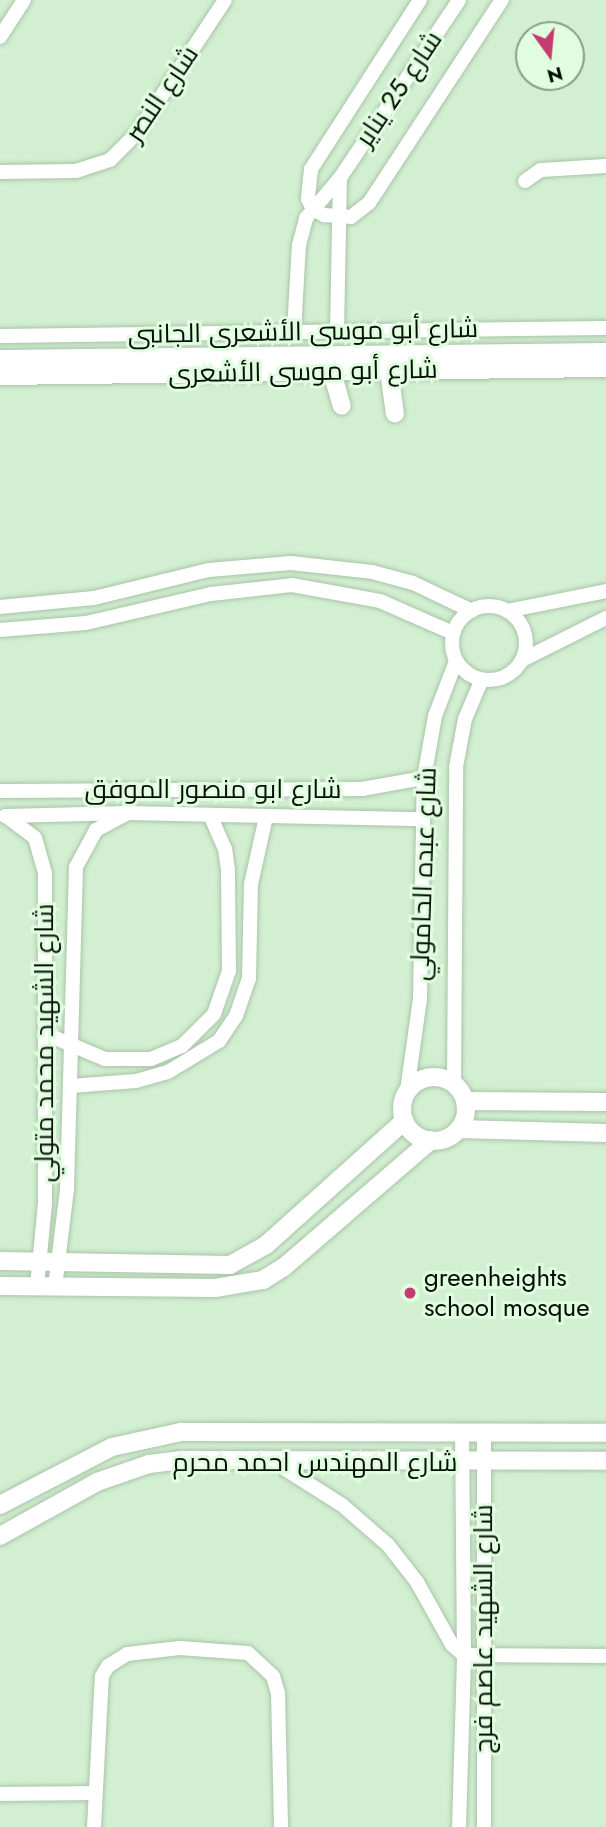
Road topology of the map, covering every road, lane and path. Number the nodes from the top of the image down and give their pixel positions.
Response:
1 (24, 0) edge
2 (225, 0) edge
3 (419, 0) edge
4 (459, 0) edge
5 (502, 0) edge
6 (0, 37) edge
7 (606, 166) edge
8 (0, 172) edge
9 (340, 178) junction
10 (525, 181) dead end
11 (313, 209) junction
12 (339, 219) junction
13 (606, 328) edge
14 (293, 331) junction
15 (337, 332) junction
16 (0, 335) edge
17 (606, 352) edge
18 (0, 359) edge
19 (536, 361) junction
20 (606, 368) edge
21 (389, 371) junction
22 (332, 372) junction
23 (0, 376) edge
24 (342, 405) dead end
25 (395, 414) dead end
26 (606, 591) edge
27 (0, 607) edge
28 (472, 611) junction
29 (507, 611) junction
30 (606, 618) edge
31 (0, 630) edge
32 (453, 633) junction
33 (522, 660) junction
34 (456, 661) junction
35 (482, 679) junction
36 (424, 778) junction
37 (0, 790) edge
38 (239, 791) junction
39 (51, 792) junction
40 (128, 813) junction
41 (3, 816) edge
42 (51, 816) junction
43 (210, 816) junction
44 (239, 816) junction
45 (266, 817) junction
46 (422, 819) junction
47 (46, 1034) junction
48 (71, 1042) junction
49 (454, 1084) junction
50 (71, 1086) junction
51 (407, 1091) junction
52 (465, 1101) junction
53 (606, 1102) edge
54 (404, 1121) junction
55 (459, 1129) junction
56 (606, 1133) edge
57 (431, 1140) junction
58 (0, 1261) edge
59 (40, 1261) junction
60 (59, 1262) junction
61 (0, 1286) edge
62 (46, 1287) junction
63 (462, 1432) junction
64 (484, 1432) junction
65 (606, 1433) edge
66 (606, 1461) edge
67 (274, 1462) junction
68 (462, 1462) junction
69 (484, 1463) junction
70 (0, 1505) edge
71 (0, 1536) edge
72 (485, 1654) junction
73 (464, 1655) junction
74 (606, 1656) edge
75 (94, 1793) junction
76 (0, 1794) edge
77 (94, 1827) edge
78 (281, 1827) edge
79 (459, 1827) edge
80 (484, 1827) edge

1 - 6 street
2 - 8 street, شارع النصر
3 - 11 street
4 - 9 street, شارع 25 يناير
5 - 12 street
7 - 10 street
9 - 11 street, شارع 25 يناير
9 - 12 street
11 - 12 street
11 - 14 street, شارع 25 يناير
12 - 15 street
13 - 15 street, شارع أبو موسى الأشعرى الجانبى
14 - 15 street, شارع أبو موسى الأشعرى الجانبى
14 - 16 street, شارع أبو موسى الأشعرى الجانبى
17 - 19 street, شارع أبو موسى الأشعرى
18 - 19 street, شارع أبو موسى الأشعرى
19 - 20 street, شارع أبو موسى الأشعرى
19 - 21 street, شارع أبو موسى الأشعرى
21 - 22 street, شارع أبو موسى الأشعرى
21 - 25 street
22 - 23 street, شارع أبو موسى الأشعرى
22 - 24 street
26 - 29 street
27 - 28 street
28 - 29 street
28 - 32 street
29 - 33 street
30 - 33 street
31 - 32 street
32 - 34 street
33 - 35 street
34 - 35 street
34 - 36 street, شارع عبده الحامولي
35 - 49 street, شارع عبده الحامولي
36 - 38 street, شارع ابو منصور الموفق
36 - 46 street, شارع عبده الحامولي
37 - 39 street, شارع ابو منصور الموفق
38 - 39 street, شارع ابو منصور الموفق
38 - 44 street
39 - 42 street
40 - 42 street, شارع ابو منصور الموفق
40 - 43 street, شارع ابو منصور الموفق
40 - 48 street, شارع الشهيد محمد متولي
41 - 42 street, شارع ابو منصور الموفق
41 - 47 street, شارع الشهيد محمد متولي
43 - 44 street, شارع ابو منصور الموفق
43 - 48 street
44 - 45 street, شارع ابو منصور الموفق
45 - 46 street, شارع ابو منصور الموفق
45 - 50 street
46 - 51 street, شارع عبده الحامولي
47 - 48 street
47 - 59 street, شارع الشهيد محمد متولي
48 - 50 street, شارع الشهيد محمد متولي
49 - 51 street
49 - 52 street
50 - 60 street, شارع الشهيد محمد متولي
51 - 54 street
52 - 53 street
52 - 55 street
54 - 57 street
54 - 60 street
55 - 56 street
55 - 57 street
57 - 62 street
58 - 59 street
59 - 60 street
59 - 62 street, شارع الشهيد محمد متولي
60 - 62 street, شارع الشهيد محمد متولي
61 - 62 street
63 - 64 street, شارع المهندس احمد محرم
63 - 68 street, شارع الشهيد عاصم فرج
63 - 70 street, شارع المهندس احمد محرم
64 - 65 street, شارع المهندس احمد محرم
64 - 69 street, شارع الشهيد عاصم فرج
66 - 69 street, شارع المهندس احمد محرم
67 - 68 street, شارع المهندس احمد محرم
67 - 71 street, شارع المهندس احمد محرم
67 - 73 street
68 - 69 street, شارع المهندس احمد محرم
68 - 73 street, شارع الشهيد عاصم فرج
69 - 72 street, شارع الشهيد عاصم فرج
72 - 73 street
72 - 74 street
72 - 80 street, شارع الشهيد عاصم فرج
73 - 79 street, شارع الشهيد عاصم فرج
75 - 76 street
75 - 77 street
75 - 78 street

